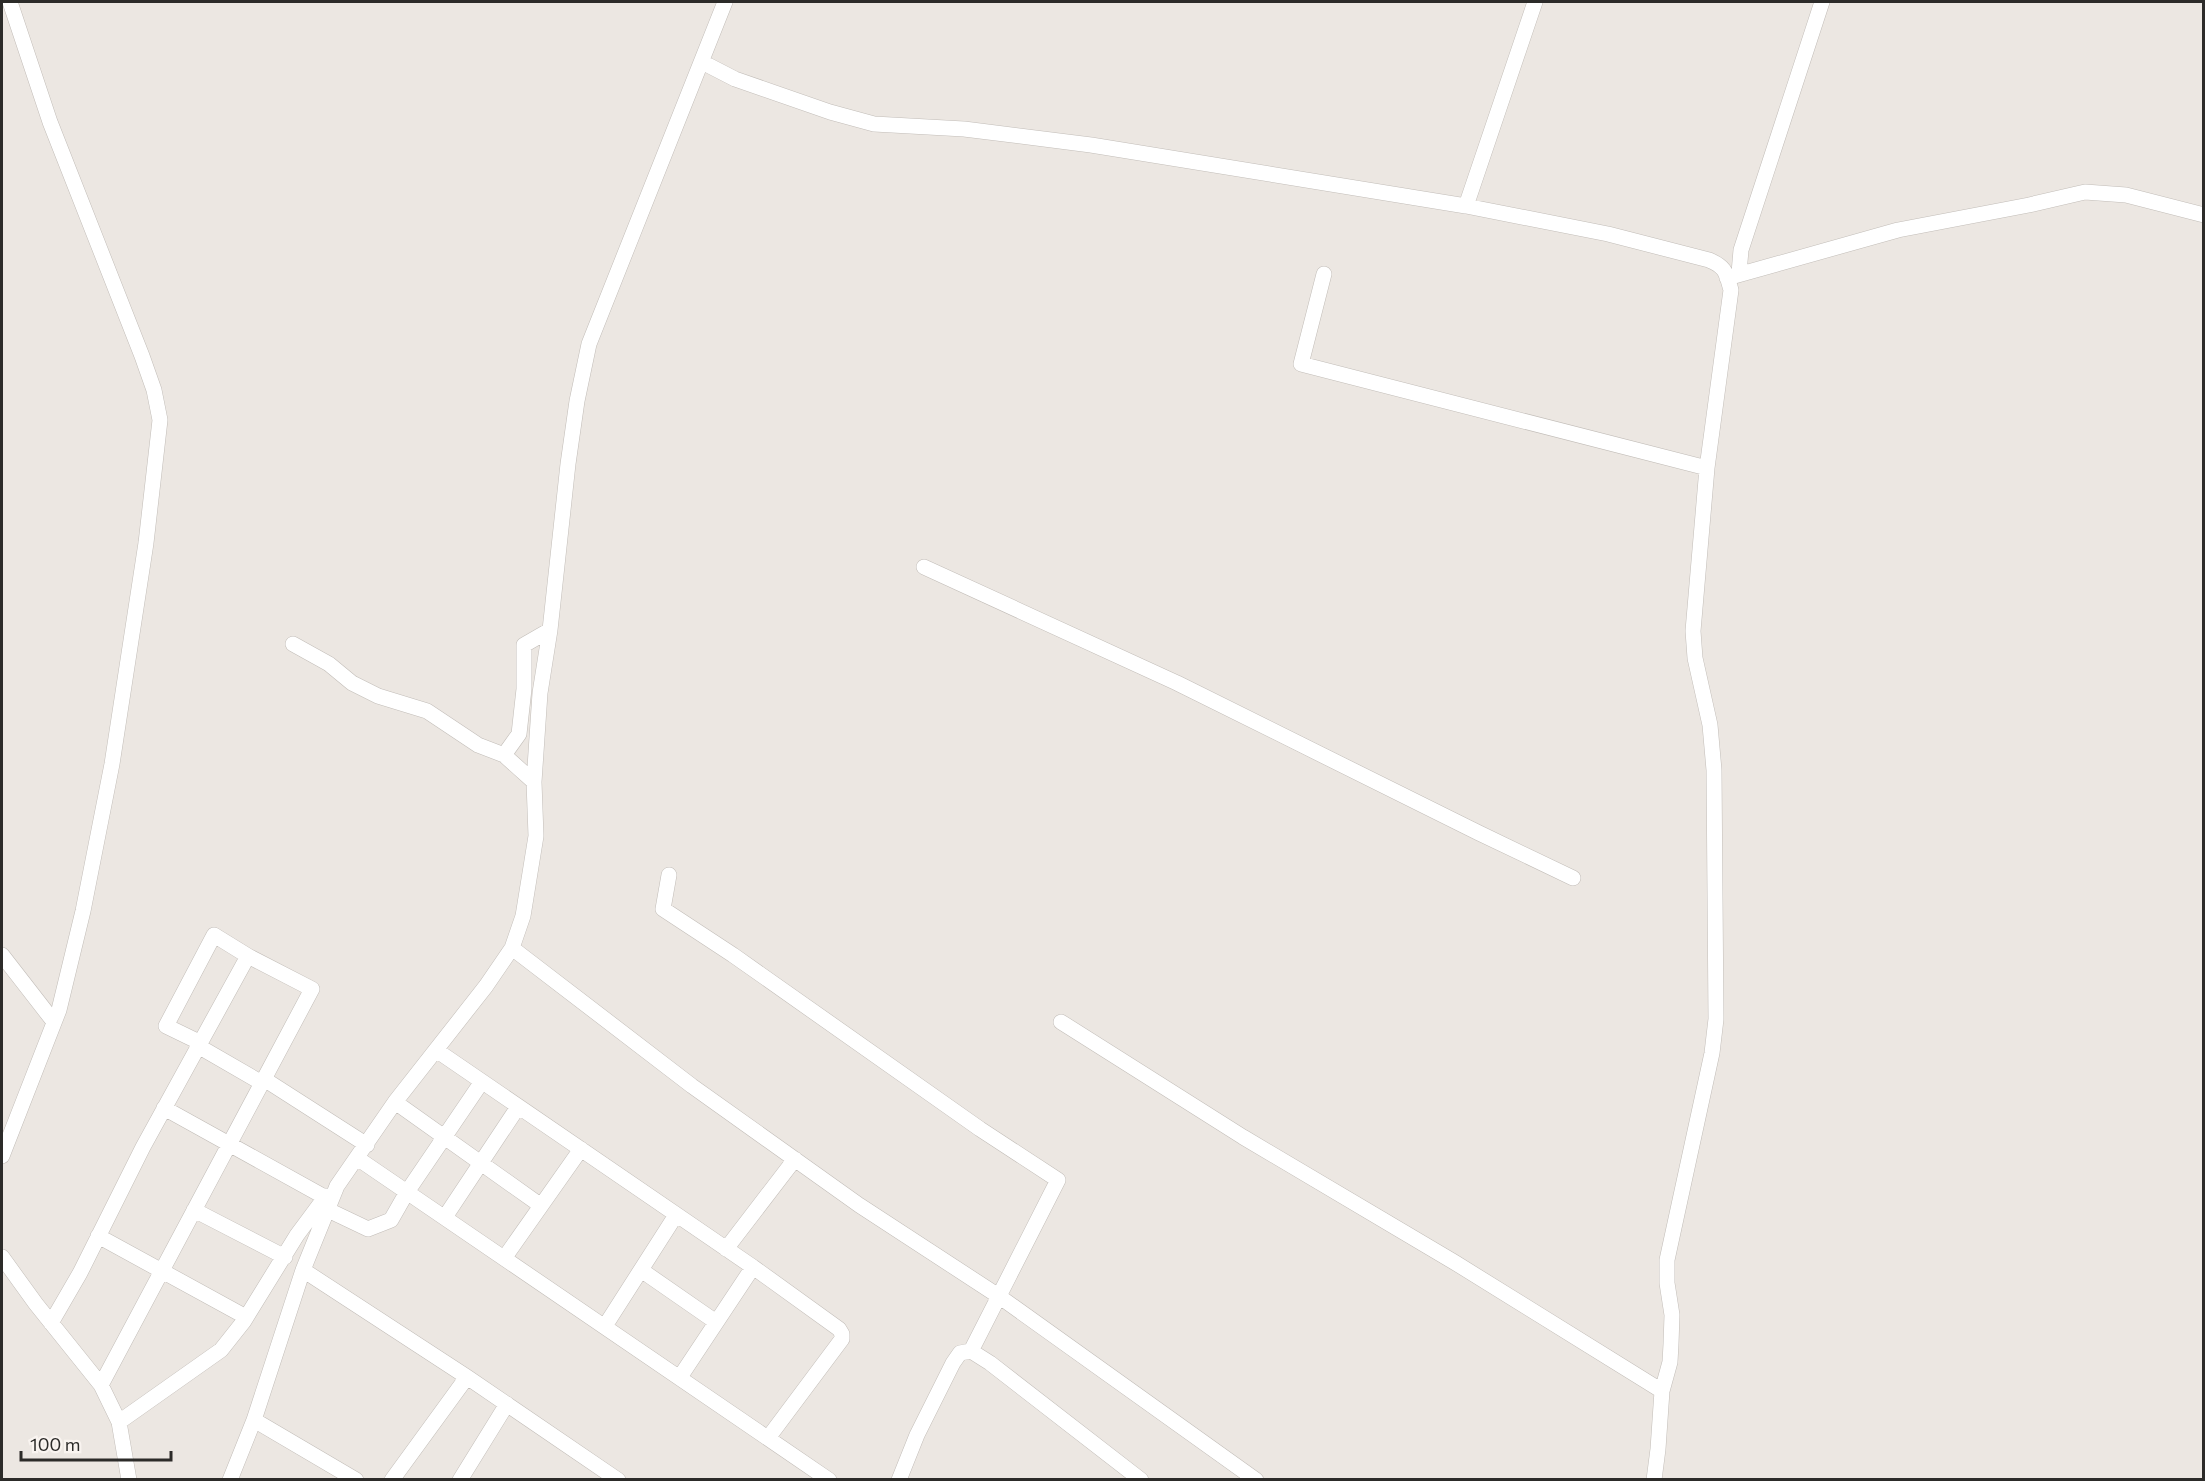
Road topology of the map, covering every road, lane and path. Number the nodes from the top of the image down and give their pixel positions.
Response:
1 (10, 2) edge
2 (725, 2) edge
3 (1535, 2) edge
4 (1822, 2) edge
5 (702, 62) junction
6 (1466, 206) junction
7 (2204, 215) edge
8 (1323, 274) dead end
9 (1733, 275) junction
10 (1707, 468) junction
11 (924, 567) dead end
12 (550, 630) junction
13 (293, 645) dead end
14 (504, 755) junction
15 (534, 782) junction
16 (669, 875) dead end
17 (1574, 878) dead end
18 (512, 948) junction
19 (2, 955) edge
20 (248, 956) junction
21 (54, 1022) junction
22 (1061, 1022) dead end
23 (199, 1044) junction
24 (436, 1050) junction
25 (263, 1081) junction
26 (481, 1083) junction
27 (395, 1102) junction
28 (519, 1107) junction
29 (164, 1108) junction
30 (444, 1137) junction
31 (230, 1144) junction
32 (580, 1149) junction
33 (362, 1151) junction
34 (2, 1156) edge
35 (795, 1159) junction
36 (482, 1164) junction
37 (408, 1192) junction
38 (330, 1198) junction
39 (540, 1206) junction
40 (194, 1210) junction
41 (676, 1215) junction
42 (446, 1217) junction
43 (98, 1236) junction
44 (726, 1249) junction
45 (2, 1257) edge
46 (285, 1257) junction
47 (504, 1257) junction
48 (753, 1267) junction
49 (303, 1270) junction
50 (641, 1270) junction
51 (162, 1271) junction
52 (1000, 1297) junction
53 (246, 1317) junction
54 (716, 1322) junction
55 (51, 1323) junction
56 (605, 1326) junction
57 (971, 1352) junction
58 (467, 1377) junction
59 (680, 1377) junction
60 (101, 1385) junction
61 (1662, 1391) junction
62 (507, 1404) junction
63 (254, 1420) junction
64 (119, 1422) junction
65 (768, 1438) junction
66 (609, 1477) edge
67 (129, 1479) edge
68 (230, 1479) edge
69 (356, 1479) edge
70 (392, 1479) edge
71 (460, 1479) edge
72 (829, 1479) edge
73 (899, 1479) edge
74 (1142, 1479) edge
75 (1256, 1479) edge
76 (1654, 1479) edge

1 - 21 street
2 - 5 street
3 - 6 street
4 - 9 street
5 - 6 street
5 - 12 street
6 - 9 street
7 - 9 street
8 - 10 street
9 - 10 street
10 - 61 street
11 - 17 street
12 - 14 street
12 - 15 street
13 - 14 street
14 - 15 street
15 - 18 street
16 - 52 street
18 - 24 street
18 - 35 street
19 - 21 street
20 - 23 street
20 - 23 street
20 - 25 street
21 - 34 street
22 - 61 street
23 - 25 street
23 - 29 street
24 - 26 street
24 - 27 street
25 - 31 street
25 - 33 street
26 - 28 street
26 - 30 street
27 - 30 street
27 - 33 street
28 - 32 street
28 - 36 street
29 - 31 street
29 - 43 street
30 - 36 street
30 - 37 street
31 - 38 street
31 - 40 street
32 - 39 street
32 - 41 street
33 - 37 street
33 - 38 street
35 - 44 street
35 - 52 street
36 - 39 street
36 - 42 street
37 - 38 street
37 - 42 street
38 - 46 street
38 - 49 street
39 - 47 street
40 - 46 street
40 - 51 street
41 - 44 street
41 - 50 street
42 - 47 street
43 - 51 street
43 - 55 street
44 - 48 street
45 - 55 street
46 - 53 street
47 - 56 street
48 - 54 street
48 - 65 street
49 - 58 street
49 - 63 street
50 - 54 street
50 - 56 street
51 - 53 street
51 - 60 street
52 - 57 street
52 - 75 street
53 - 64 street
54 - 59 street
55 - 60 street
56 - 59 street
57 - 73 street
57 - 74 street
58 - 62 street
58 - 70 street
59 - 65 street
60 - 64 street
61 - 76 street
62 - 66 street
62 - 71 street
63 - 68 street
63 - 69 street
64 - 67 street
65 - 72 street

